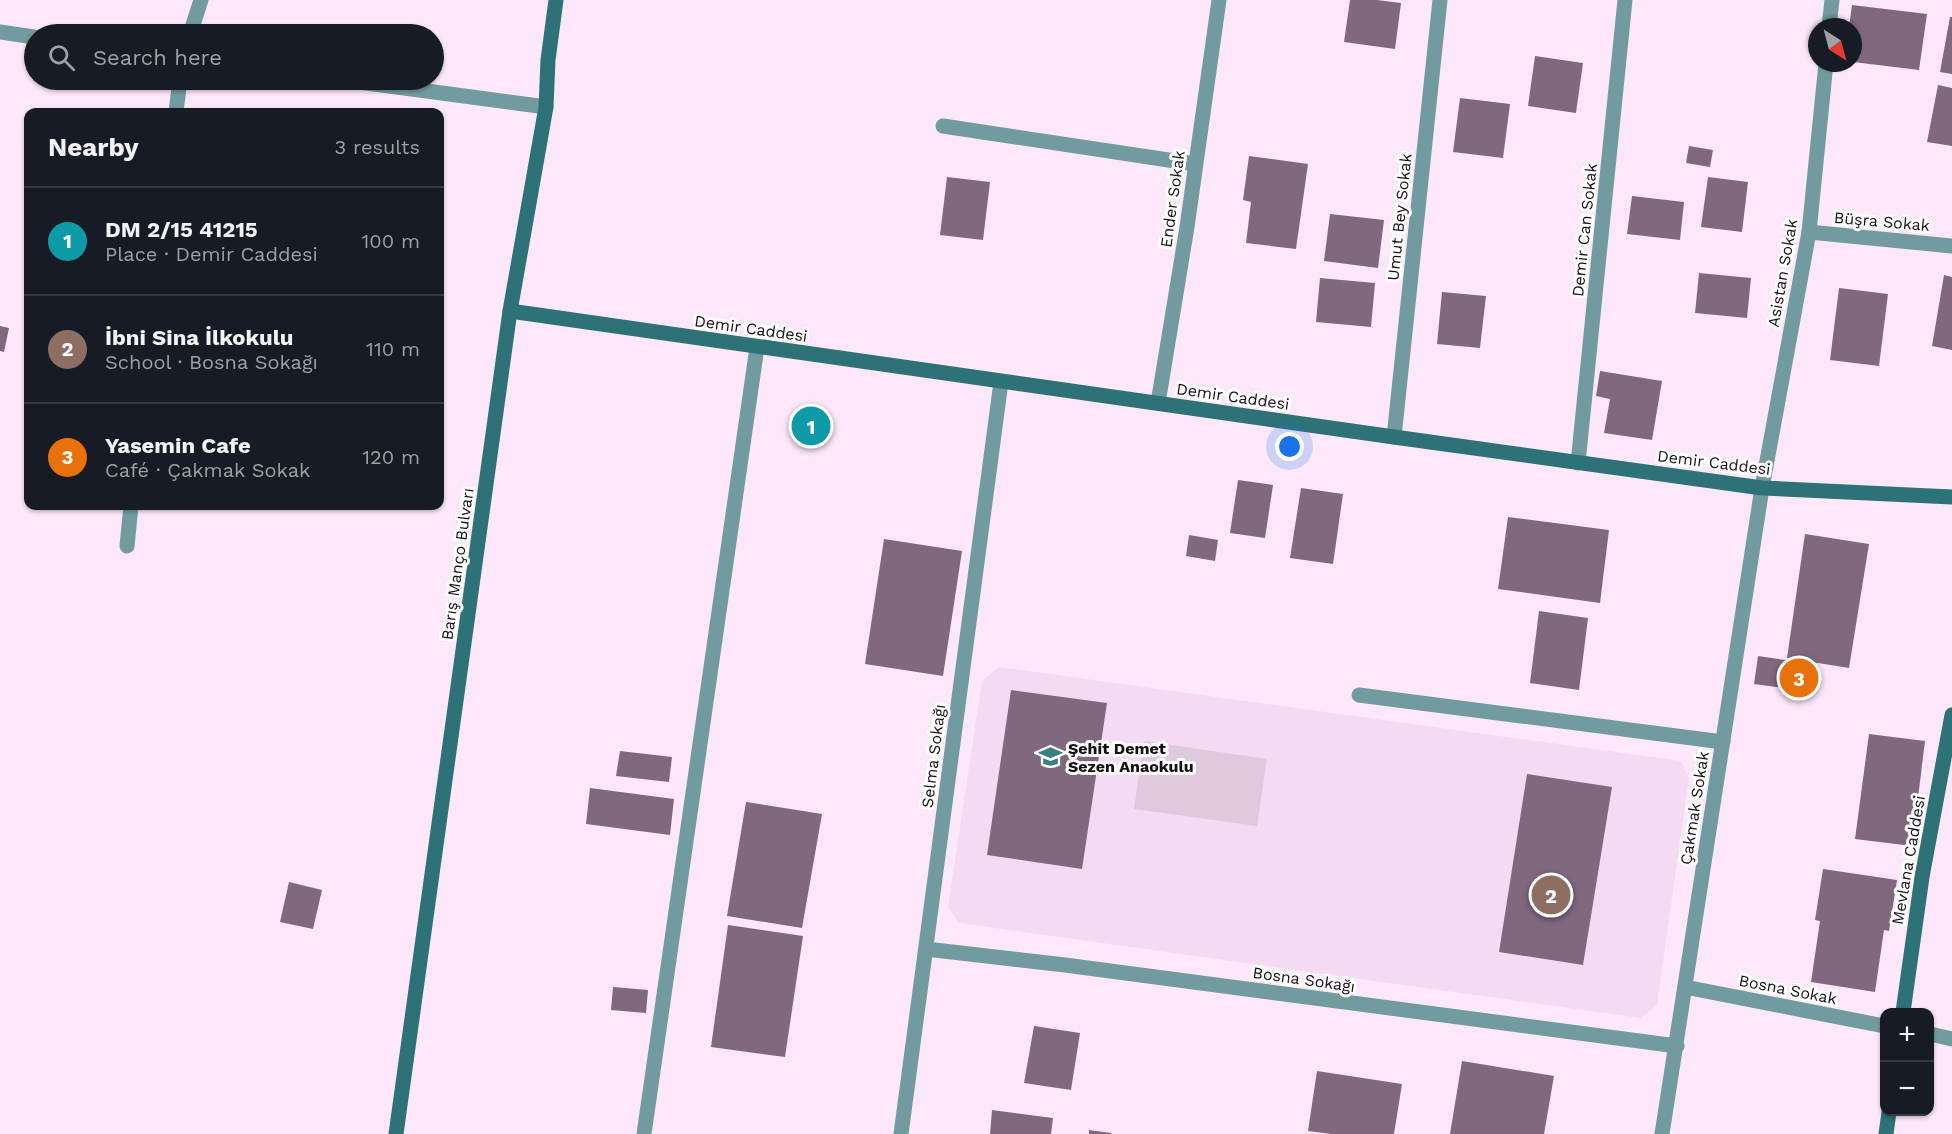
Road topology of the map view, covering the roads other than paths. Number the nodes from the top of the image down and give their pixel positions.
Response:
1 (201, 0) edge
2 (556, 0) edge
3 (1219, 0) edge
4 (1440, 0) edge
5 (1625, 0) edge
6 (1832, 0) edge
7 (1830, 18) edge
8 (193, 24) edge
9 (0, 32) edge
10 (24, 36) edge
11 (1825, 72) edge
12 (179, 90) edge
13 (419, 90) edge
14 (546, 107) junction
15 (176, 108) edge
16 (943, 126) dead end
17 (1195, 164) junction
18 (1809, 232) junction
19 (1952, 246) edge
20 (510, 311) junction
21 (757, 347) junction
22 (1000, 382) junction
23 (1158, 403) junction
24 (1394, 437) junction
25 (1578, 463) junction
26 (1762, 488) junction
27 (1952, 497) edge
28 (131, 510) edge
29 (127, 546) dead end
30 (1359, 695) dead end
31 (1952, 715) edge
32 (1723, 742) junction
33 (926, 949) junction
34 (1685, 987) junction
35 (1904, 1008) edge
36 (1880, 1025) edge
37 (1934, 1035) edge
38 (1952, 1039) edge
39 (1677, 1046) junction
40 (1888, 1116) edge
41 (396, 1134) edge
42 (644, 1134) edge
43 (901, 1134) edge
44 (1662, 1134) edge
45 (1886, 1134) edge

1 - 8 street
2 - 14 street, Barış Manço Bulvarı
3 - 17 street, Ender Sokak
4 - 24 street, Umut Bey Sokak
5 - 25 street, Demir Can Sokak
6 - 7 street
9 - 10 street
11 - 18 street, Asistan Sokak
12 - 15 street
13 - 14 street
14 - 20 street, Barış Manço Bulvarı
16 - 17 street
17 - 23 street, Ender Sokak
18 - 19 street, Büşra Sokak
18 - 26 street, Asistan Sokak
20 - 21 street, Demir Caddesi
20 - 41 street, Barış Manço Bulvarı
21 - 22 street, Demir Caddesi
21 - 42 street
22 - 23 street, Demir Caddesi
22 - 33 street, Selma Sokağı
23 - 24 street, Demir Caddesi
24 - 25 street, Demir Caddesi
25 - 26 street, Demir Caddesi
26 - 27 street, Demir Caddesi
26 - 32 street, Çakmak Sokak
28 - 29 street
30 - 32 street
31 - 35 street, Mevlana Caddesi
32 - 34 street, Çakmak Sokak
33 - 39 street, Bosna Sokağı
33 - 43 street, Selma Sokağı
34 - 36 street, Bosna Sokak
34 - 39 street, Çakmak Sokak
37 - 38 street
39 - 44 street, Çakmak Sokak
40 - 45 street

